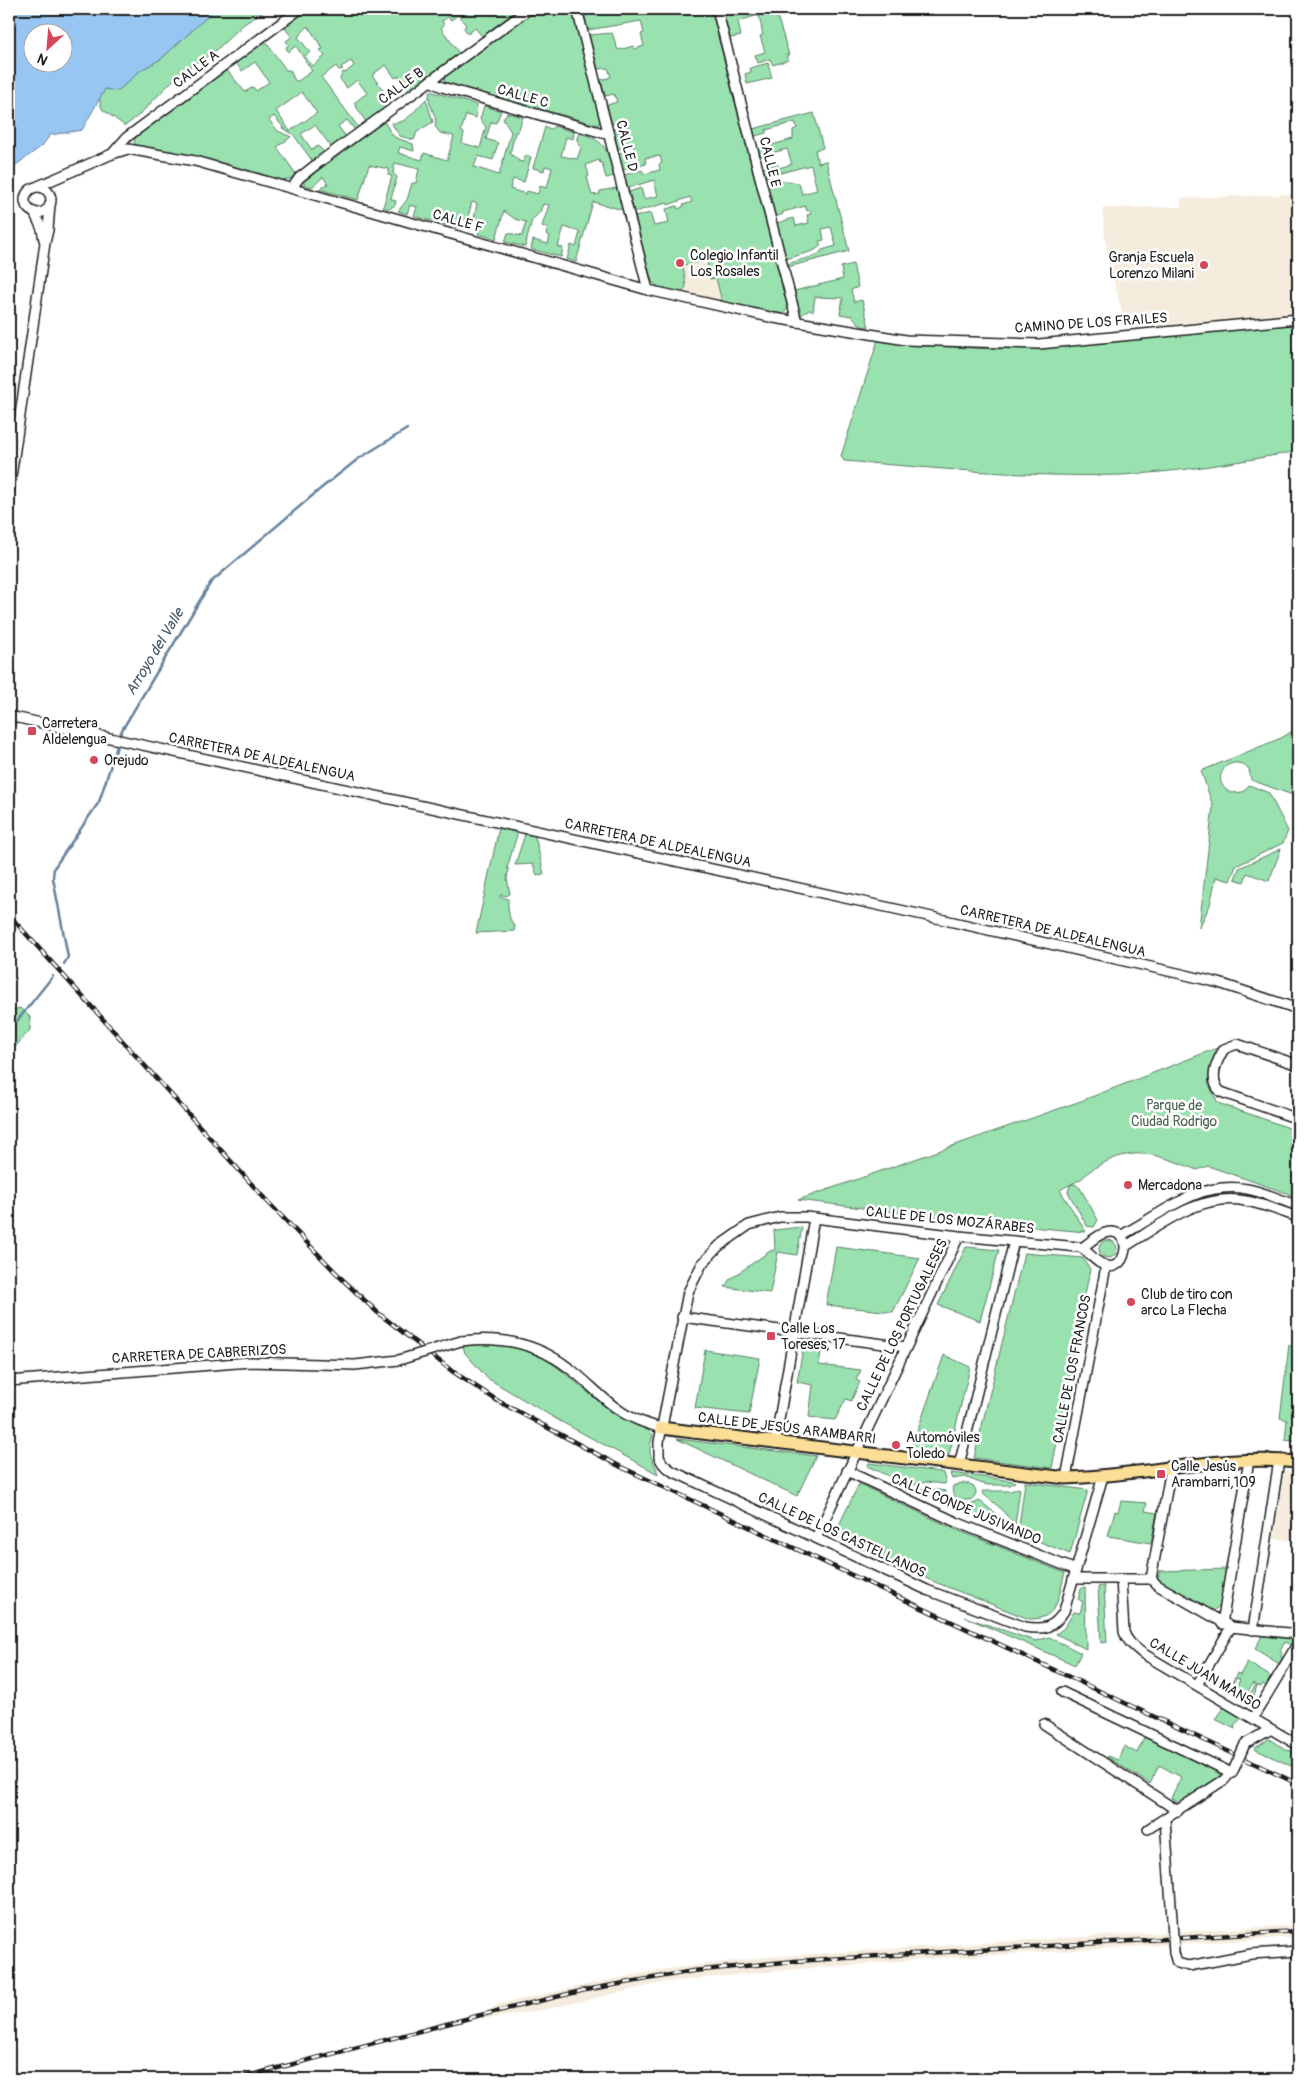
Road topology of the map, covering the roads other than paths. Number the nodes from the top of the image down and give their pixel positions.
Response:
1 (300, 9) edge
2 (529, 9) edge
3 (578, 9) edge
4 (716, 9) edge
5 (430, 81) junction
6 (610, 135) junction
7 (112, 154) junction
8 (63, 175) junction
9 (36, 187) junction
10 (292, 188) junction
11 (51, 201) junction
12 (34, 212) junction
13 (44, 243) junction
14 (648, 290) junction
15 (1298, 319) edge
16 (797, 322) junction
17 (9, 491) edge
18 (9, 716) edge
19 (1298, 1009) edge
20 (1298, 1065) edge
21 (1298, 1119) edge
22 (1298, 1206) edge
23 (814, 1218) junction
24 (1298, 1218) edge
25 (959, 1236) junction
26 (1120, 1236) junction
27 (1095, 1239) junction
28 (1014, 1241) junction
29 (1126, 1246) junction
30 (1082, 1248) junction
31 (1094, 1258) junction
32 (1106, 1266) junction
33 (682, 1317) junction
34 (795, 1331) junction
35 (906, 1347) junction
36 (9, 1381) edge
37 (661, 1428) junction
38 (775, 1443) junction
39 (856, 1452) junction
40 (1249, 1460) junction
41 (1279, 1460) junction
42 (1298, 1462) edge
43 (960, 1464) junction
44 (1171, 1468) junction
45 (847, 1471) junction
46 (1103, 1476) junction
47 (1066, 1478) junction
48 (816, 1538) junction
49 (1076, 1570) junction
50 (1073, 1579) junction
51 (1121, 1579) junction
52 (1150, 1579) junction
53 (1224, 1604) junction
54 (1210, 1616) junction
55 (1222, 1624) junction
56 (1231, 1627) junction
57 (1254, 1630) junction
58 (1298, 1634) edge
59 (1298, 1643) edge
60 (1197, 1685) junction
61 (1062, 1692) dead end
62 (1253, 1718) junction
63 (1044, 1724) dead end
64 (1271, 1729) junction
65 (1298, 1734) edge
66 (1296, 1744) edge
67 (1233, 1771) junction
68 (1178, 1811) junction
69 (1166, 1819) junction
70 (1148, 1829) dead end
71 (1298, 1951) edge

1 - 7 street, CALLE A
2 - 5 street, CALLE B
3 - 6 street, CALLE D
4 - 16 street, CALLE E
5 - 6 street, CALLE C
5 - 10 street, CALLE B
6 - 14 street, CALLE D
7 - 8 street
7 - 10 street, CALLE F
8 - 9 street
8 - 11 street
9 - 11 street
9 - 12 street
10 - 14 street, CALLE F
11 - 12 street
11 - 13 street
12 - 13 street
13 - 17 street
14 - 16 street, CALLE F
15 - 16 street, CAMINO DE LOS FRAILES
18 - 19 street, CARRETERA DE ALDEALENGUA
20 - 21 street
22 - 26 street
23 - 25 street, CALLE DE LOS MOZÁRABES
23 - 33 street, CALLE DE LOS MOZÁRABES
23 - 34 street
24 - 29 street
25 - 28 street, CALLE DE LOS MOZÁRABES
25 - 35 street, CALLE DE LOS PORTUGALESES
26 - 27 street
26 - 29 street
27 - 30 street
27 - 31 street
28 - 30 street, CALLE DE LOS MOZÁRABES
28 - 43 street
29 - 32 street
30 - 31 street
31 - 32 street
32 - 47 street, CALLE DE LOS FRANCOS
33 - 34 street
33 - 37 street, CALLE DE LOS CASTELLANOS
34 - 35 street
34 - 38 street
35 - 39 street, CALLE DE LOS PORTUGALESES
36 - 37 street, CARRETERA DE CABRERIZOS, bridge
37 - 38 main road, CALLE DE JESÚS ARAMBARRI
37 - 48 street, CALLE DE LOS CASTELLANOS
38 - 39 main road, CALLE DE JESÚS ARAMBARRI
39 - 43 main road, CALLE DE JESÚS ARAMBARRI
39 - 45 street, CALLE DE LOS PORTUGALESES
40 - 41 main road, CALLE DE JESÚS ARAMBARRI
40 - 44 main road, CALLE DE JESÚS ARAMBARRI
40 - 53 street
41 - 42 main road, CALLE DE JESÚS ARAMBARRI
41 - 57 street
43 - 47 main road, CALLE DE JESÚS ARAMBARRI
44 - 46 main road, CALLE DE JESÚS ARAMBARRI
44 - 52 street
45 - 48 street, CALLE DE LOS PORTUGALESES
45 - 49 street, CALLE CONDE JUSIVANDO
46 - 47 main road, CALLE DE JESÚS ARAMBARRI
46 - 49 street
48 - 50 street, CALLE DE LOS CASTELLANOS
49 - 50 street
50 - 51 street
51 - 52 street
51 - 60 street, CALLE JUAN MANSO
52 - 54 street
53 - 54 street
53 - 55 street
54 - 55 street
55 - 56 street
56 - 57 street
56 - 60 street
57 - 58 street
59 - 62 street
60 - 62 street, CALLE JUAN MANSO
61 - 67 street
62 - 64 street, CALLE JUAN MANSO
63 - 68 street
64 - 66 street, CALLE JUAN MANSO
64 - 67 street, bridge
65 - 66 street
67 - 68 street
68 - 69 street
69 - 70 street
69 - 71 street, bridge

